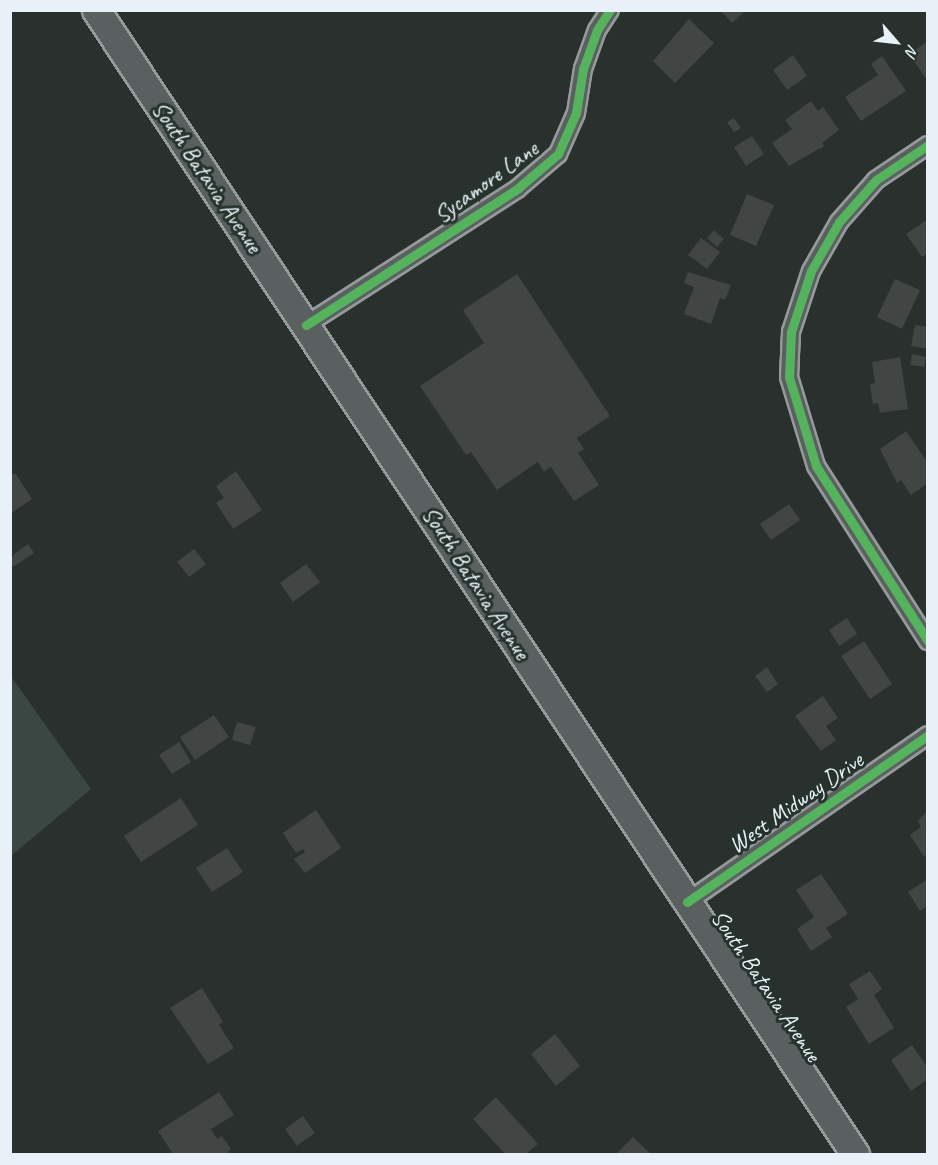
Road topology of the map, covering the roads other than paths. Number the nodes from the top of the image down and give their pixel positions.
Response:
1 (96, 10) edge
2 (610, 10) edge
3 (927, 145) edge
4 (306, 325) junction
5 (927, 641) edge
6 (927, 735) edge
7 (687, 902) junction
8 (855, 1155) edge

1 - 4 main road, South Batavia Avenue
2 - 4 street, Sycamore Lane
3 - 5 street
4 - 7 main road, South Batavia Avenue
6 - 7 street, West Midway Drive
7 - 8 main road, South Batavia Avenue

